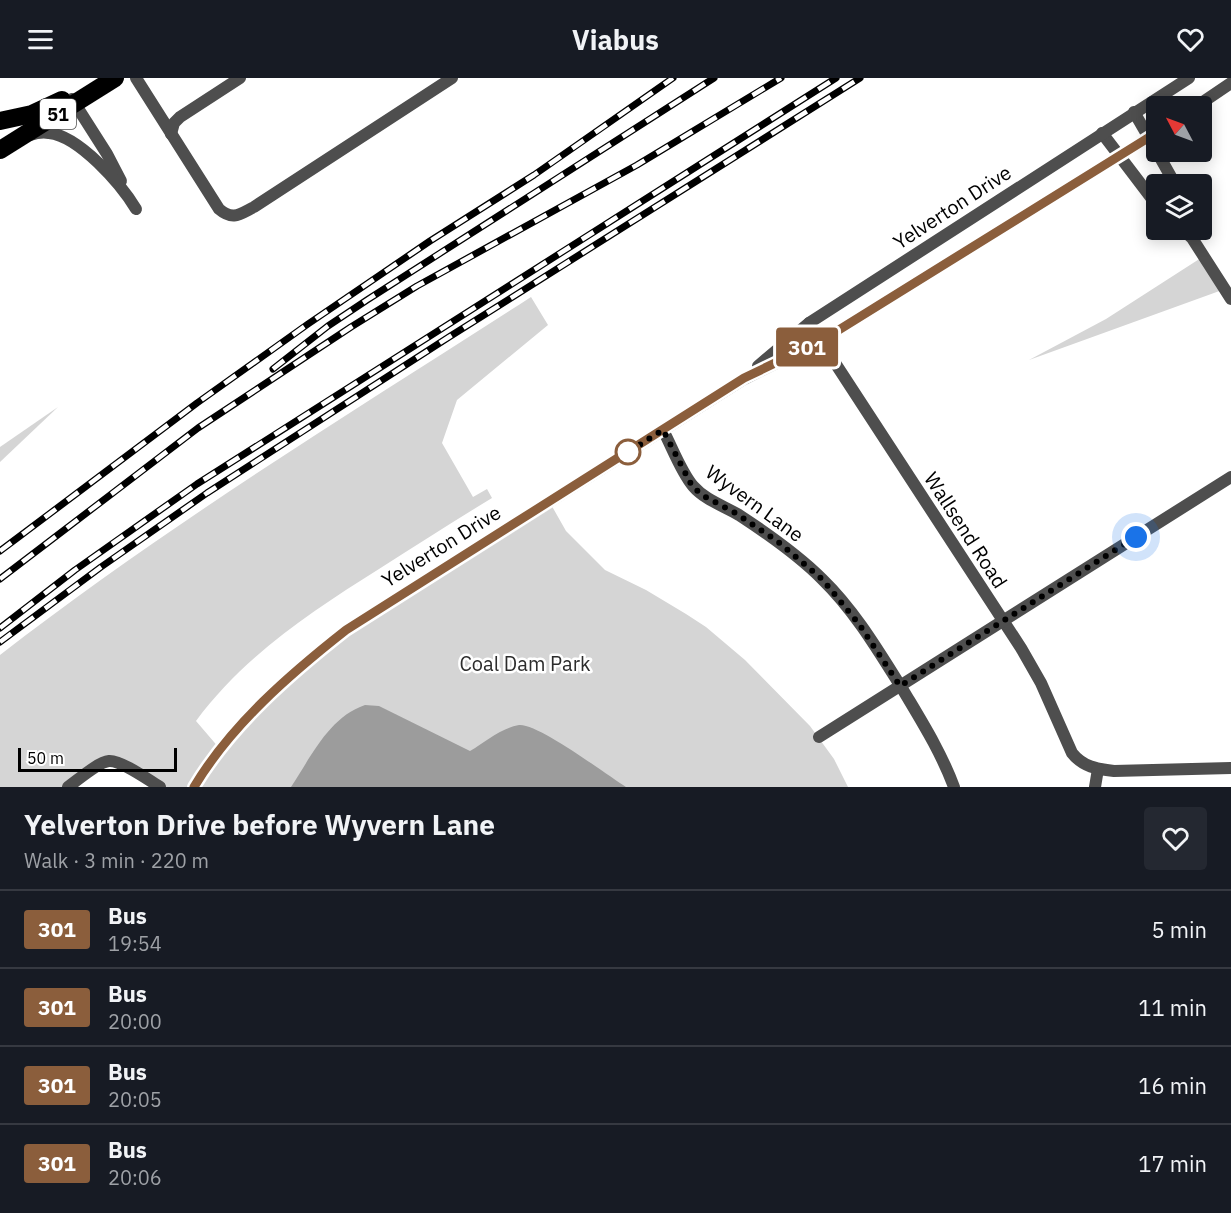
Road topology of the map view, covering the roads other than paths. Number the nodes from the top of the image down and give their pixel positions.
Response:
1 (110, 78) edge
2 (116, 78) edge
3 (136, 78) edge
4 (240, 78) edge
5 (452, 78) edge
6 (1189, 78) edge
7 (1231, 83) edge
8 (1212, 96) edge
9 (72, 100) junction
10 (1134, 112) junction
11 (0, 121) edge
12 (1146, 127) edge
13 (1102, 133) junction
14 (171, 134) junction
15 (1146, 139) edge
16 (17, 140) junction
17 (0, 150) edge
18 (1120, 156) junction
19 (1146, 191) edge
20 (126, 194) junction
21 (136, 209) dead end
22 (1194, 240) edge
23 (1231, 299) edge
24 (809, 323) junction
25 (821, 341) junction
26 (744, 378) junction
27 (663, 430) junction
28 (1231, 477) edge
29 (1002, 621) junction
30 (900, 686) junction
31 (819, 737) dead end
32 (1231, 768) edge
33 (1098, 769) junction
34 (68, 787) edge
35 (160, 787) edge
36 (194, 787) edge
37 (954, 787) edge
38 (1095, 787) edge

1 - 9 highway
2 - 9 highway, 51
3 - 14 street
4 - 14 street
5 - 14 street
6 - 10 street, Yelverton Drive
7 - 8 street
9 - 11 highway
9 - 16 highway, 51
9 - 20 street
10 - 12 street
10 - 13 street, Yelverton Drive
13 - 18 street
13 - 24 street, Yelverton Drive
15 - 18 street, Yelverton Drive
16 - 17 highway, 51
16 - 20 street
18 - 19 street
18 - 25 street, Yelverton Drive
20 - 21 street
22 - 23 street
24 - 25 street, Wallsend Road
24 - 26 street, Yelverton Drive
25 - 26 street, Yelverton Drive
25 - 29 street, Wallsend Road
26 - 27 street, Yelverton Drive
27 - 30 street, Wyvern Lane
27 - 36 street, Yelverton Drive
28 - 29 street
29 - 30 street
29 - 33 street, Wallsend Road
30 - 31 street
30 - 37 street, Wyvern Lane
32 - 33 street
33 - 38 street
34 - 35 street

